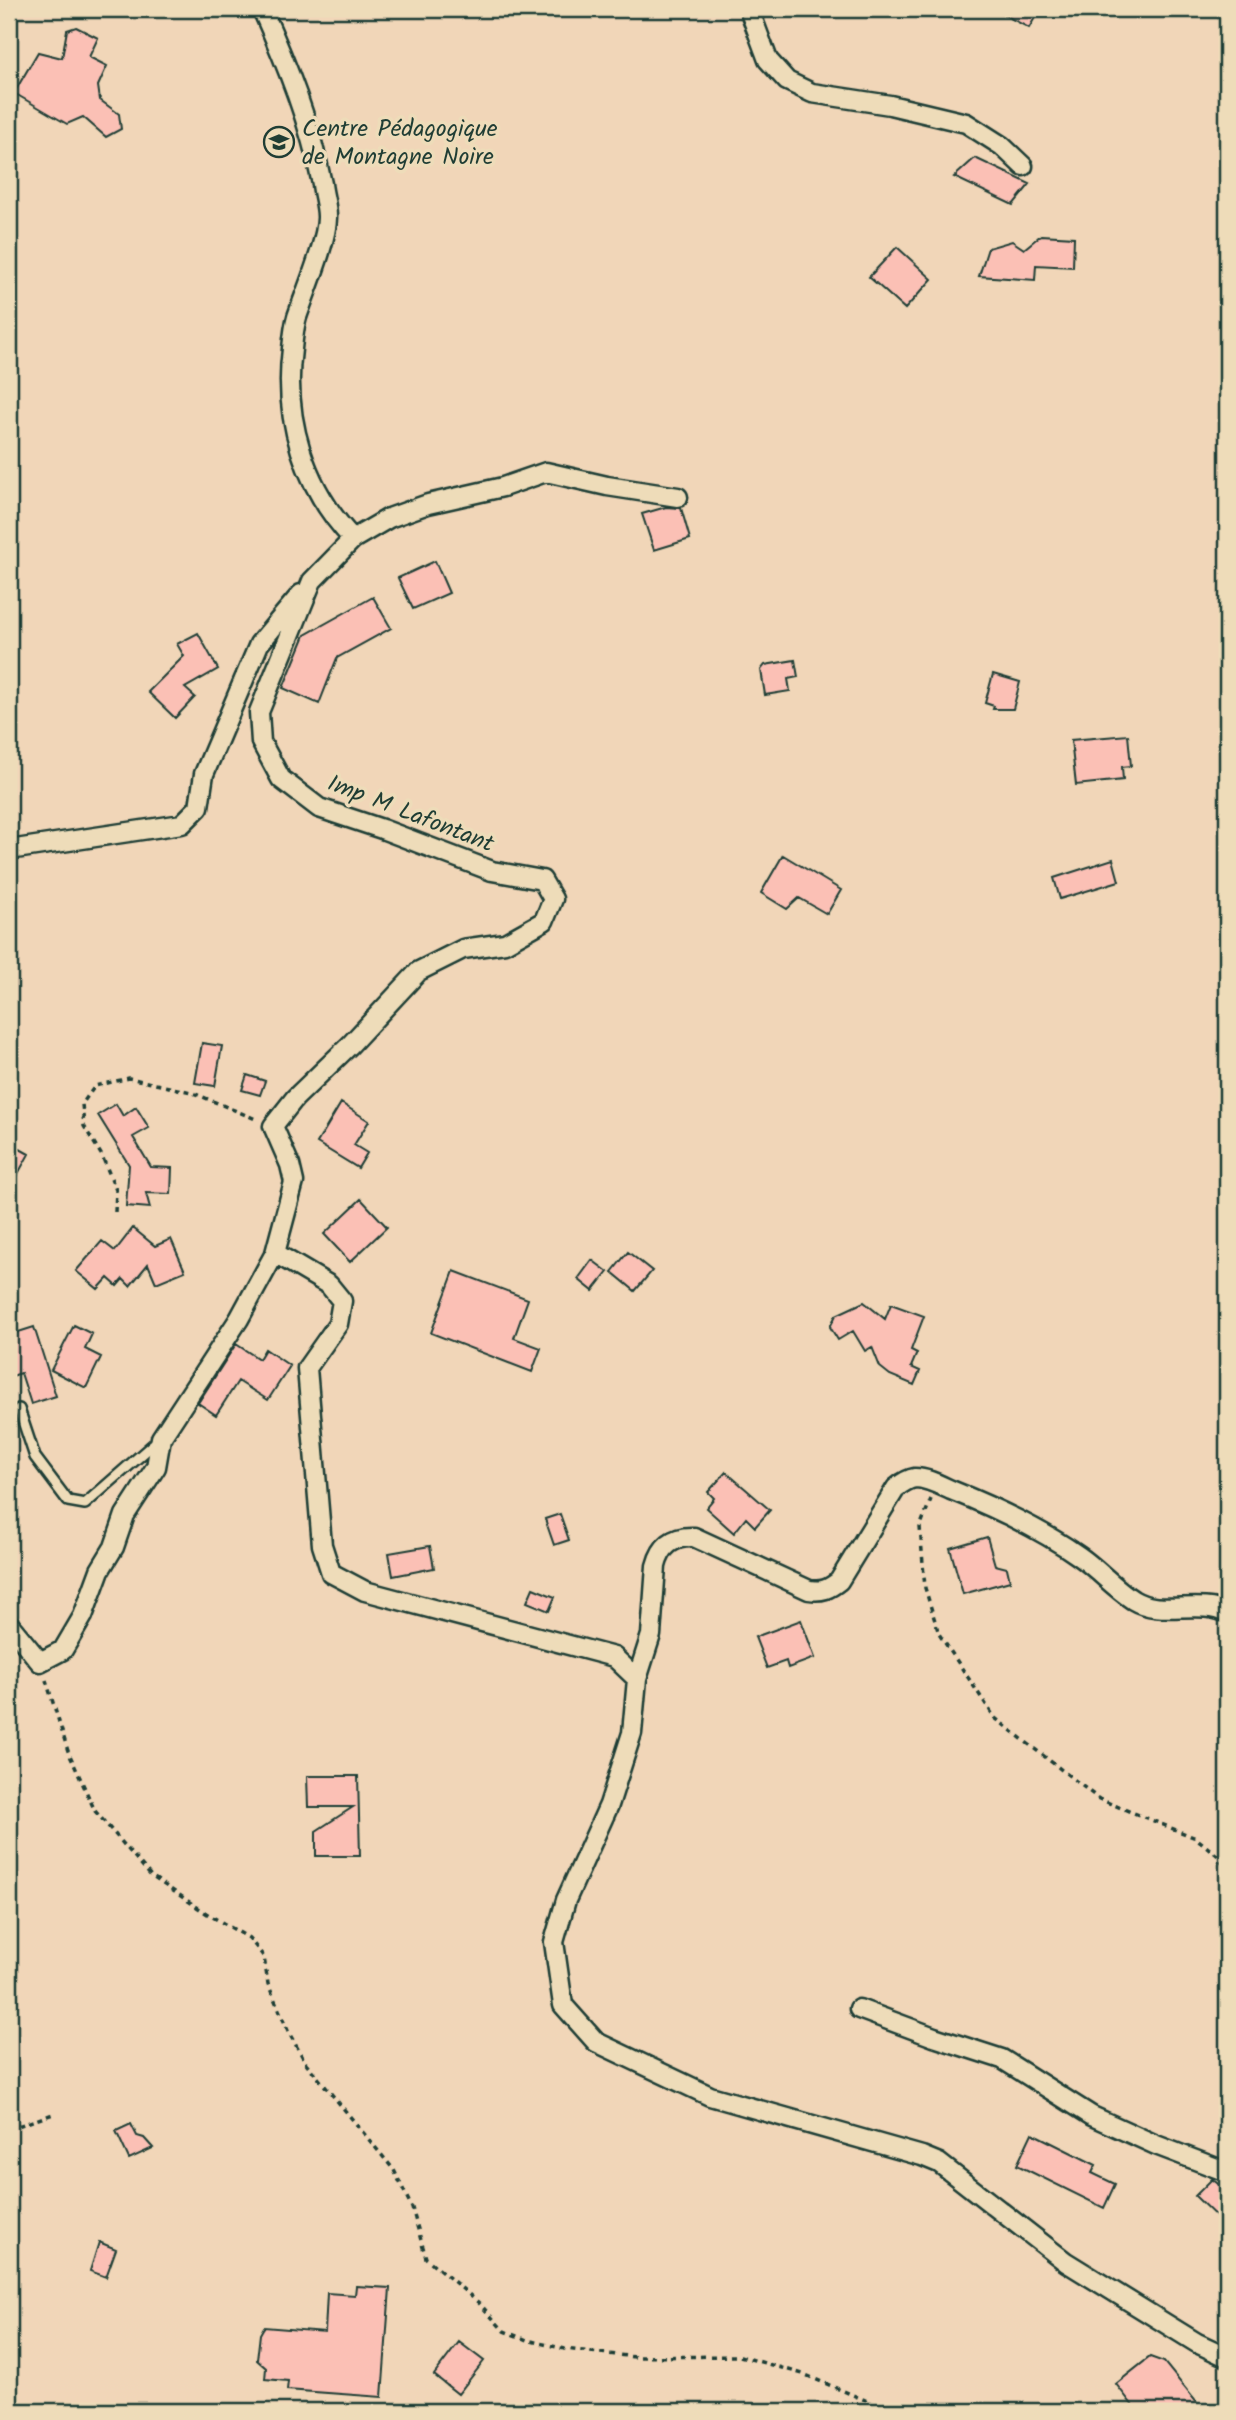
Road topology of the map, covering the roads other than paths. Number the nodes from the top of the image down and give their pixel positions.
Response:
1 (262, 9) edge
2 (749, 9) edge
3 (1023, 166) dead end
4 (678, 497) dead end
5 (353, 539) junction
6 (312, 581) junction
7 (9, 850) edge
8 (275, 1253) junction
9 (19, 1409) dead end
10 (160, 1438) junction
11 (1227, 1613) edge
12 (9, 1624) edge
13 (637, 1679) junction
14 (859, 2009) dead end
15 (1227, 2172) edge
16 (1227, 2357) edge

1 - 5 street
2 - 3 street
4 - 5 street, Imp M Lafontant
5 - 6 street, Imp M Lafontant
6 - 7 street
6 - 8 street, Imp M Lafontant
8 - 10 street
8 - 13 street
9 - 10 lane
10 - 12 street
11 - 13 street
13 - 16 street
14 - 15 street

